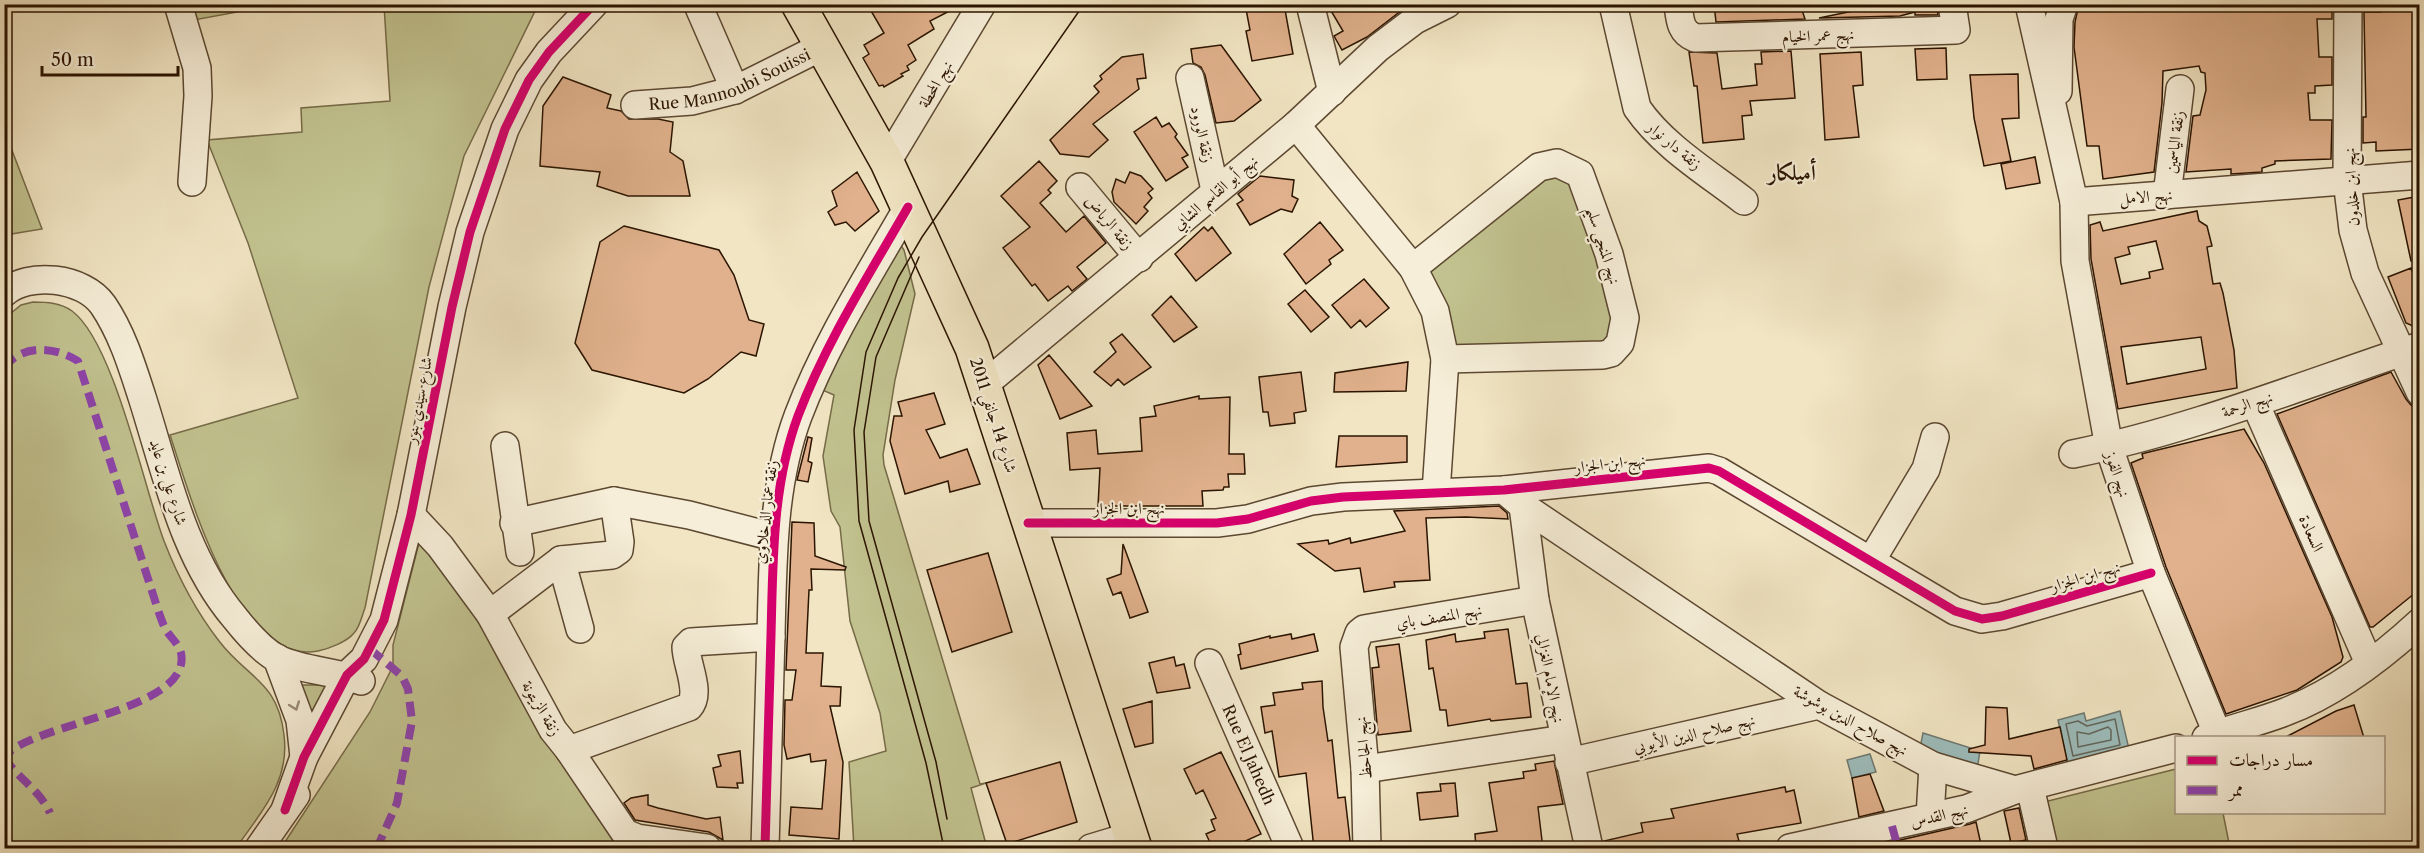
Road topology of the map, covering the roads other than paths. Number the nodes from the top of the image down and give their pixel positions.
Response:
1 (178, 4) edge
2 (594, 4) edge
3 (798, 4) edge
4 (982, 4) edge
5 (1310, 4) edge
6 (1447, 4) edge
7 (1613, 4) edge
8 (1678, 4) edge
9 (1952, 4) edge
10 (2029, 4) edge
11 (2064, 4) edge
12 (2348, 4) edge
13 (698, 5) edge
14 (821, 47) junction
15 (1190, 78) dead end
16 (2180, 89) dead end
17 (735, 90) junction
18 (1332, 92) junction
19 (635, 105) dead end
20 (2057, 122) junction
21 (1296, 125) junction
22 (887, 162) junction
23 (2420, 175) edge
24 (2347, 180) junction
25 (192, 182) dead end
26 (1080, 187) dead end
27 (1215, 190) junction
28 (2167, 195) junction
29 (1744, 201) dead end
30 (2074, 201) junction
31 (908, 207) junction
32 (1139, 258) junction
33 (1413, 268) junction
34 (4, 293) edge
35 (2410, 350) edge
36 (1445, 360) junction
37 (985, 384) junction
38 (2420, 392) edge
39 (2255, 403) junction
40 (1935, 437) dead end
41 (505, 446) dead end
42 (2109, 447) junction
43 (2073, 454) dead end
44 (1436, 492) junction
45 (1513, 498) junction
46 (614, 501) junction
47 (411, 514) junction
48 (514, 524) junction
49 (1028, 524) junction
50 (774, 537) junction
51 (520, 552) dead end
52 (561, 560) junction
53 (1871, 561) junction
54 (2151, 573) junction
55 (1535, 600) junction
56 (490, 614) junction
57 (2420, 622) edge
58 (580, 630) dead end
59 (771, 637) junction
60 (1354, 647) joint
61 (277, 658) junction
62 (1209, 663) dead end
63 (2369, 663) junction
64 (357, 672) junction
65 (1819, 705) junction
66 (2211, 735) edge
67 (2175, 748) edge
68 (569, 750) junction
69 (1567, 750) junction
70 (304, 757) junction
71 (1933, 766) junction
72 (1365, 769) junction
73 (2022, 788) junction
74 (285, 810) junction
75 (1930, 817) junction
76 (1895, 837) edge
77 (1133, 842) edge
78 (259, 849) edge
79 (707, 849) edge
80 (765, 849) edge
81 (1091, 849) edge
82 (1290, 849) edge
83 (1367, 849) edge
84 (1589, 849) edge
85 (1790, 849) edge
86 (2044, 849) edge

1 - 25 street
2 - 47 street, شارع سيدي بنور
3 - 14 main road, شارع 14 جانفي 2011
4 - 22 street, نهج المحطة
5 - 18 street
6 - 18 street, نهج أبو القاسم الشابي
7 - 29 street, زنقة دار نوار
8 - 9 street, نهج عمر الخيام
10 - 20 street
11 - 20 street
12 - 24 street, نهج ابن خلدون
13 - 17 street
14 - 17 street, Rue Mannoubi Souissi
14 - 22 main road, شارع 14 جانفي 2011
15 - 27 street, زنقة الورود
16 - 28 street, زنقة الياسمين
17 - 19 street, Rue Mannoubi Souissi
18 - 21 street, نهج أبو القاسم الشابي
20 - 30 street
21 - 27 street, نهج أبو القاسم الشابي
21 - 33 street
22 - 31 main road, شارع 14 جانفي 2011
23 - 24 street, نهج الامل
24 - 28 street, نهج الامل
24 - 35 street, نهج ابن خلدون
26 - 32 street, زنقة الرياض
27 - 32 street, نهج أبو القاسم الشابي
28 - 30 street, نهج الامل
30 - 42 street, نهج الفوز
31 - 37 main road, شارع 14 جانفي 2011
31 - 50 street, زنقة عمار الدخلاوي
32 - 37 street, نهج أبو القاسم الشابي
33 - 36 street
33 - 36 street, نهج المنجي سليم
34 - 61 street, شارع علي بن عايد
35 - 38 street, نهج ابن خلدون
35 - 39 street, نهج الرحمة
36 - 44 street
37 - 49 main road, شارع 14 جانفي 2011
39 - 42 street, نهج الرحمة
39 - 63 street, السعادة
40 - 53 street
41 - 48 street
42 - 43 street, نهج الرحمة
42 - 54 street, نهج الفوز
44 - 45 street, نهج ابن الجزار
44 - 49 street, نهج ابن الجزار
45 - 53 street, نهج ابن الجزار
45 - 55 street, نهج الإمام الغزالي
45 - 65 street, نهج صلاح الدين بوشوشة
46 - 48 street
46 - 50 street
46 - 52 street
47 - 56 street, زنقة الزيتونة
47 - 64 street, شارع سيدي بنور
48 - 51 street
49 - 77 main road, شارع 14 جانفي 2011
50 - 59 street, زنقة عمار الدخلاوي
52 - 56 street
52 - 58 street
53 - 54 street, نهج ابن الجزار
54 - 66 street, نهج الفوز
55 - 60 street, نهج المنصف باي
55 - 69 street, نهج الإمام الغزالي
56 - 68 street, زنقة الزيتونة
57 - 63 street
59 - 68 street
59 - 80 street, زنقة عمار الدخلاوي
60 - 72 street, نهج الجاحظ
61 - 64 street, شارع علي بن عايد
61 -> 70 street
62 - 82 street, Rue El Jahedh
63 - 66 street
64 - 70 street, شارع سيدي بنور
64 - 74 street, شارع سيدي بنور
65 - 69 street, نهج صلاح الدين الأيوبي
65 - 71 street, نهج صلاح الدين بوشوشة
67 - 73 street
68 - 79 street, زنقة الزيتونة
69 - 72 street, نهج صلاح الدين الأيوبي
69 - 84 street, نهج الإمام الغزالي
70 - 74 street, شارع سيدي بنور
71 - 73 street, نهج صلاح الدين بوشوشة
71 - 75 street
72 - 83 street, نهج الجاحظ
73 - 75 street, نهج القدس
73 - 86 street
74 - 78 street, شارع سيدي بنور
75 - 76 street, نهج القدس
76 - 85 street, نهج القدس
77 - 81 street

